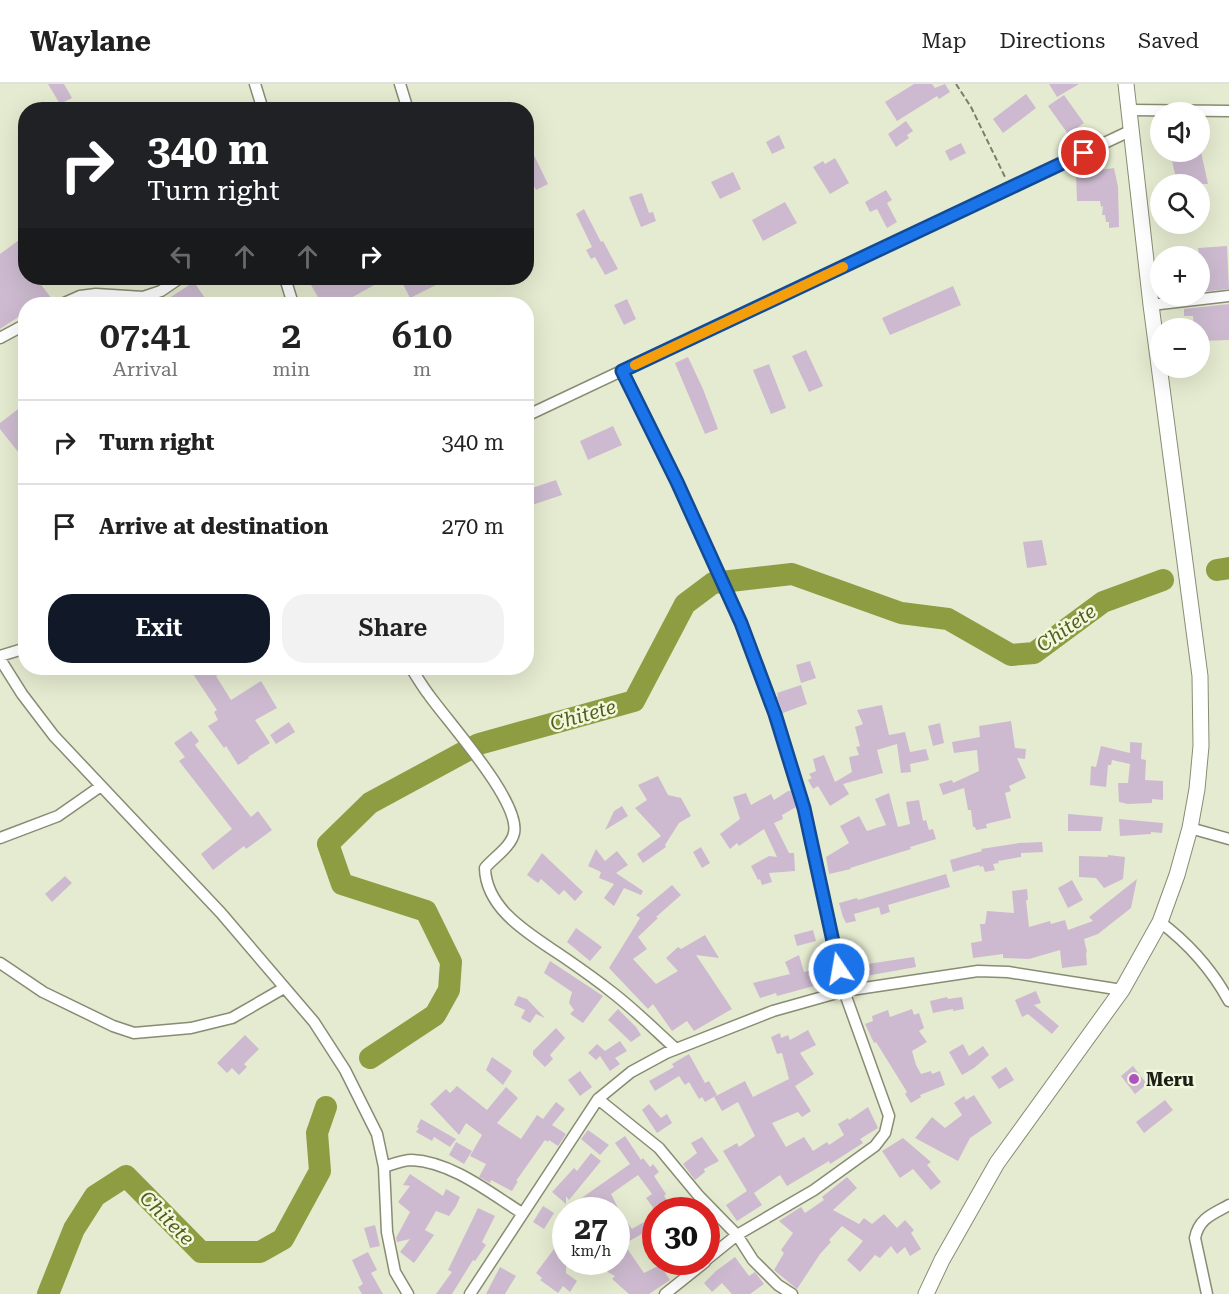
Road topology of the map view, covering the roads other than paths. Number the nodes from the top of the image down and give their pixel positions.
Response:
1 (255, 84) edge
2 (400, 84) edge
3 (1126, 84) edge
4 (261, 102) edge
5 (406, 102) edge
6 (1130, 110) junction
7 (1229, 111) edge
8 (1132, 130) junction
9 (170, 285) edge
10 (1150, 295) edge
11 (1229, 296) edge
12 (78, 297) edge
13 (143, 297) edge
14 (143, 297) edge
15 (1210, 298) edge
16 (1151, 306) edge
17 (18, 328) edge
18 (0, 338) edge
19 (622, 371) junction
20 (534, 412) edge
21 (18, 651) edge
22 (0, 657) edge
23 (416, 675) edge
24 (100, 786) junction
25 (1190, 828) junction
26 (0, 838) edge
27 (1229, 839) edge
28 (1160, 922) junction
29 (0, 963) edge
30 (284, 988) junction
31 (1226, 988) edge
32 (1122, 990) junction
33 (844, 991) junction
34 (1229, 1001) edge
35 (676, 1049) junction
36 (598, 1099) junction
37 (384, 1167) junction
38 (1229, 1204) edge
39 (522, 1213) junction
40 (737, 1235) junction
41 (720, 1249) edge
42 (689, 1275) edge
43 (408, 1294) edge
44 (470, 1294) edge
45 (665, 1294) edge
46 (792, 1294) edge
47 (926, 1294) edge
48 (1207, 1294) edge

1 - 4 street
2 - 5 street
3 - 6 main road
6 - 7 street
6 - 8 main road
8 - 10 main road
8 - 19 street
9 - 14 street
11 - 15 street
12 - 13 street
16 - 25 main road
17 - 18 street
19 - 20 street
19 - 33 street
21 - 22 street
22 - 24 street
23 - 35 street
24 - 26 street
24 - 30 street
25 - 27 street
25 - 28 main road
28 - 31 street
28 - 32 main road
29 - 30 street
30 - 37 street
31 - 34 street
32 - 33 street
32 - 47 main road
33 - 35 street
33 - 40 street
35 - 36 street
36 - 39 street
36 - 40 street
37 - 39 street
37 - 43 street
38 - 48 street
39 - 44 street
40 - 41 street
40 - 46 street
42 - 45 street

